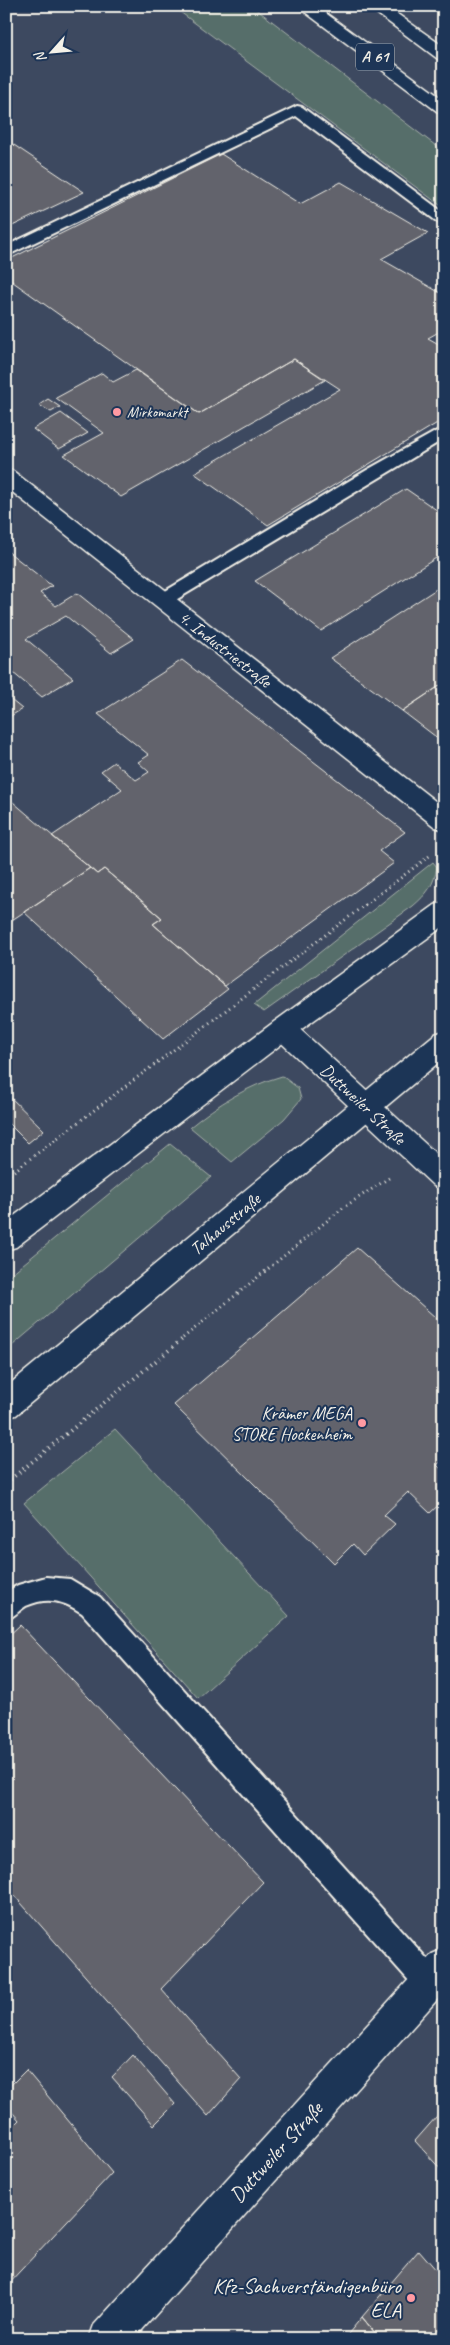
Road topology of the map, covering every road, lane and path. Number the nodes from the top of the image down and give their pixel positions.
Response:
1 (306, 6) edge
2 (375, 6) edge
3 (444, 55) edge
4 (444, 108) edge
5 (444, 220) edge
6 (6, 252) edge
7 (444, 432) edge
8 (6, 476) edge
9 (163, 600) junction
10 (444, 821) edge
11 (438, 850) dead end
12 (444, 912) edge
13 (283, 1029) junction
14 (444, 1042) edge
15 (367, 1107) junction
16 (420, 1158) junction
17 (6, 1177) edge
18 (444, 1178) edge
19 (6, 1238) edge
20 (6, 1405) edge
21 (6, 1483) edge
22 (6, 1608) edge
23 (437, 1974) edge
24 (108, 2339) edge

1 - 4 main road, A 61
2 - 3 main road, A 61
5 - 6 lane
7 - 9 lane
8 - 9 main road, 4. Industriestraße
9 - 10 main road, 4. Industriestraße
11 - 17 path
12 - 13 main road
13 - 15 main road, Duttweiler Straße
13 - 19 main road
14 - 15 main road, Talhausstraße
15 - 16 main road, Duttweiler Straße
15 - 20 main road, Talhausstraße
16 - 18 main road, Duttweiler Straße
16 - 21 path
22 - 23 lane
23 - 24 main road, Duttweiler Straße

